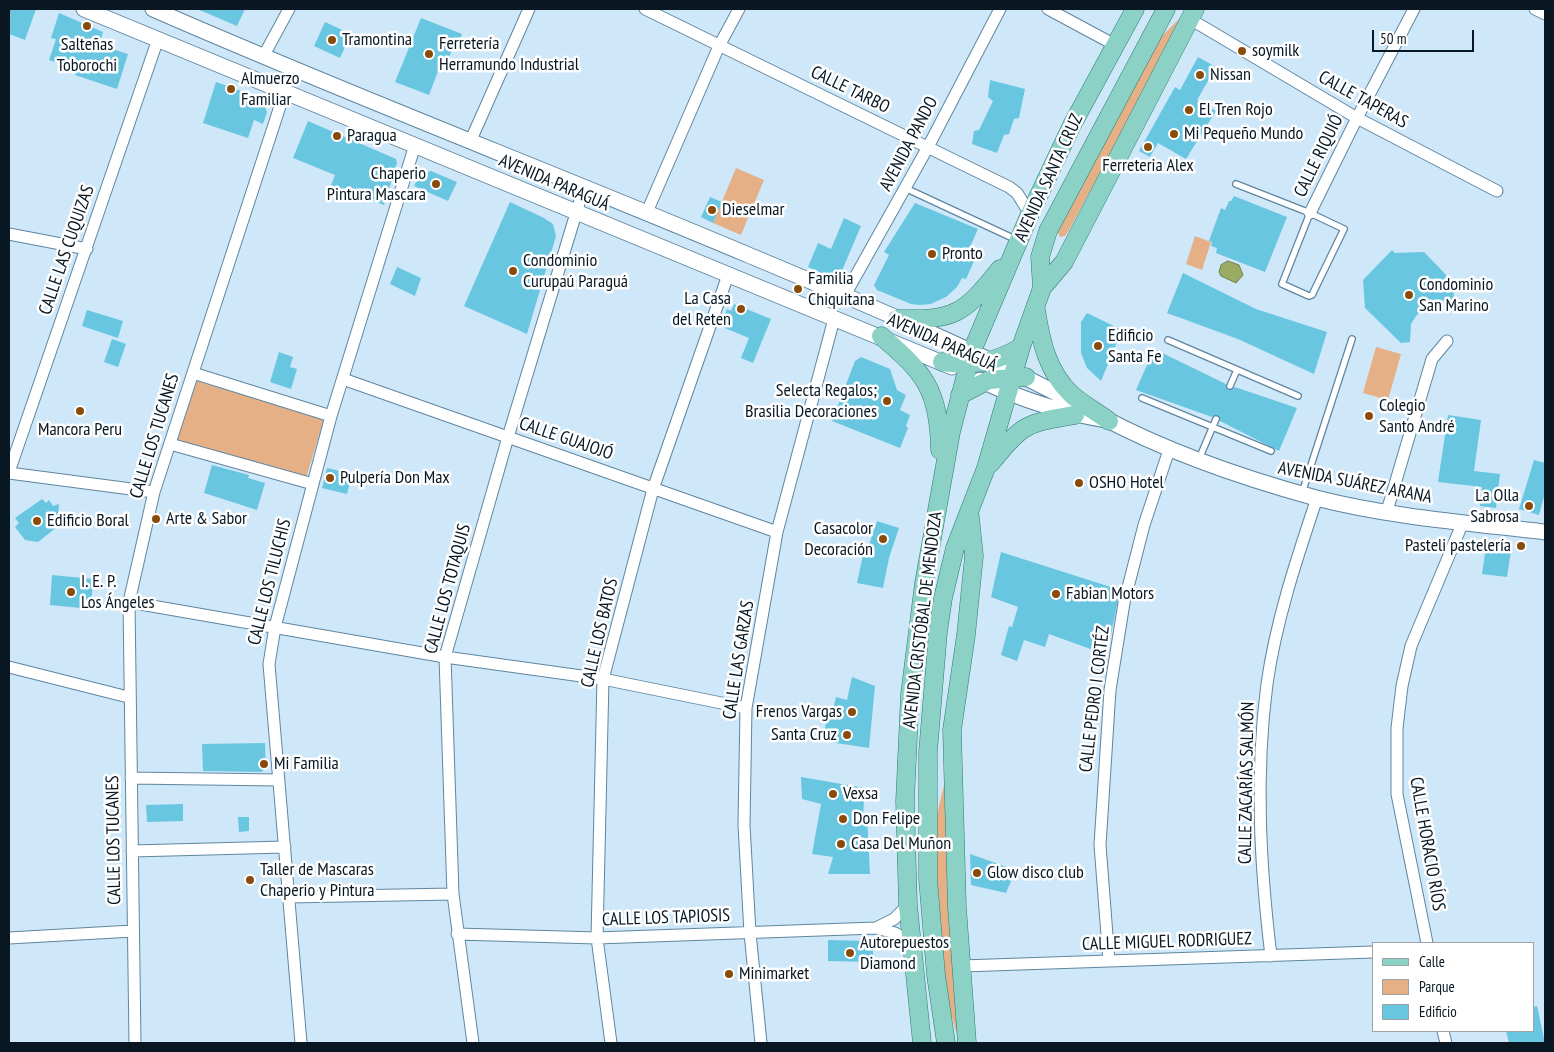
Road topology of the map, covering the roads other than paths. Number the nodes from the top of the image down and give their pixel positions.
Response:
1 (84, 9) edge
2 (153, 9) edge
3 (289, 9) edge
4 (528, 9) edge
5 (645, 9) edge
6 (739, 9) edge
7 (1000, 9) edge
8 (1048, 9) edge
9 (1135, 9) edge
10 (1166, 9) edge
11 (1175, 9) edge
12 (1414, 9) edge
13 (1535, 9) edge
14 (1193, 14) edge
15 (1545, 14) edge
16 (1150, 37) junction
17 (158, 39) junction
18 (1115, 45) junction
19 (719, 46) junction
20 (263, 57) junction
21 (285, 91) junction
22 (1357, 118) junction
23 (470, 142) junction
24 (416, 145) junction
25 (928, 147) junction
26 (1236, 184) dead end
27 (584, 187) junction
28 (905, 188) junction
29 (1497, 191) dead end
30 (576, 212) junction
31 (647, 212) junction
32 (1310, 213) junction
33 (1030, 214) junction
34 (9, 234) edge
35 (1017, 245) junction
36 (86, 248) junction
37 (728, 275) junction
38 (1042, 288) junction
39 (845, 295) junction
40 (1036, 307) junction
41 (897, 319) junction
42 (834, 320) junction
43 (881, 336) junction
44 (1352, 339) dead end
45 (1168, 340) dead end
46 (1447, 341) dead end
47 (1021, 348) junction
48 (993, 361) junction
49 (942, 362) joint
50 (969, 363) junction
51 (1237, 370) junction
52 (193, 373) junction
53 (343, 379) junction
54 (1015, 380) junction
55 (984, 382) junction
56 (1230, 386) dead end
57 (960, 395) junction
58 (1298, 396) dead end
59 (1142, 398) dead end
60 (1076, 415) junction
61 (331, 416) junction
62 (1216, 419) dead end
63 (1109, 421) junction
64 (1213, 427) junction
65 (508, 437) junction
66 (170, 444) junction
67 (1170, 447) junction
68 (1271, 450) dead end
69 (1199, 459) junction
70 (986, 468) junction
71 (9, 472) edge
72 (313, 484) junction
73 (940, 485) junction
74 (653, 488) junction
75 (154, 492) junction
76 (1310, 495) junction
77 (1387, 511) junction
78 (970, 514) junction
79 (1463, 522) junction
80 (777, 532) junction
81 (1545, 532) edge
82 (129, 602) junction
83 (274, 627) junction
84 (445, 657) junction
85 (9, 667) edge
86 (603, 679) junction
87 (128, 697) junction
88 (746, 708) junction
89 (952, 730) junction
90 (131, 778) junction
91 (279, 780) junction
92 (927, 805) junction
93 (286, 847) junction
94 (132, 851) junction
95 (453, 894) junction
96 (290, 897) junction
97 (908, 905) junction
98 (876, 928) junction
99 (133, 931) junction
100 (750, 933) junction
101 (457, 934) junction
102 (9, 938) edge
103 (597, 938) junction
104 (910, 942) junction
105 (1427, 942) edge
106 (1372, 952) edge
107 (1271, 956) junction
108 (1109, 961) junction
109 (962, 966) junction
110 (135, 1043) edge
111 (301, 1043) edge
112 (473, 1043) edge
113 (611, 1043) edge
114 (761, 1043) edge
115 (922, 1043) edge
116 (946, 1043) edge
117 (967, 1043) edge

1 - 17 main road, AVENIDA PARAGUÁ
2 - 20 main road, AVENIDA PARAGUÁ
3 - 20 street
4 - 23 street
5 - 19 street, CALLE TARBO
6 - 19 street
7 - 25 street, AVENIDA PANDO
8 - 18 street
9 - 18 main road, AVENIDA SANTA CRUZ
10 - 16 main road, AVENIDA SANTA CRUZ
11 - 16 main road
12 - 22 street, CALLE RIQUIÓ
13 - 15 street
14 - 22 street, CALLE TAPERAS
14 - 38 main road, AVENIDA SANTA CRUZ
16 - 38 main road, AVENIDA SANTA CRUZ
17 - 21 main road, AVENIDA PARAGUÁ
17 - 36 street, CALLE LAS CUQUIZAS
18 - 33 main road, AVENIDA SANTA CRUZ
19 - 25 street, CALLE TARBO
19 - 31 street
20 - 23 main road, AVENIDA PARAGUÁ
21 - 24 main road, AVENIDA PARAGUÁ
21 - 52 street, CALLE LOS TUCANES
22 - 29 street, CALLE TAPERAS
22 - 32 street, CALLE RIQUIÓ
23 - 27 main road, AVENIDA PARAGUÁ
24 - 30 main road, AVENIDA PARAGUÁ
24 - 53 street, CALLE LOS TILUCHIS
25 - 28 street, AVENIDA PANDO
25 - 33 street, CALLE TARBO
26 - 32 lane
27 - 30 street, CALLE LOS TOTAQUIS
27 - 31 main road, AVENIDA PARAGUÁ
28 - 35 lane
28 - 39 street, AVENIDA PANDO
30 - 37 main road, AVENIDA PARAGUÁ
30 - 65 street, CALLE LOS TOTAQUIS
31 - 39 main road, AVENIDA PARAGUÁ
32 - 32 lane
33 - 35 main road, AVENIDA SANTA CRUZ
34 - 36 street
35 - 41 main road
35 - 50 main road, AVENIDA SANTA CRUZ
36 - 71 street, CALLE LAS CUQUIZAS
37 - 42 main road, AVENIDA PARAGUÁ
37 - 74 street, CALLE LOS BATOS
38 - 40 main road, AVENIDA SANTA CRUZ
39 - 41 main road, AVENIDA PARAGUÁ
40 - 47 main road, AVENIDA SANTA CRUZ
40 - 63 main road
41 - 50 main road, AVENIDA PARAGUÁ
42 - 43 main road, AVENIDA PARAGUÁ
42 - 80 street, CALLE LAS GARZAS
43 - 49 main road, AVENIDA PARAGUÁ
43 - 73 main road
44 - 76 lane
45 - 51 lane
46 - 77 street
47 - 48 main road
47 - 54 main road, AVENIDA SANTA CRUZ
48 - 50 main road
48 - 54 main road, AVENIDA PARAGUÁ
49 - 50 main road
50 - 55 main road, AVENIDA PARAGUÁ
50 - 57 main road, AVENIDA CRISTÓBAL DE MENDOZA
51 - 56 lane
51 - 58 lane
52 - 61 street
52 - 66 street, CALLE LOS TUCANES
53 - 61 street, CALLE LOS TILUCHIS
53 - 65 street, CALLE GUAJOJÓ
54 - 55 main road
54 - 60 main road, AVENIDA SUÁREZ ARANA
54 - 63 main road, AVENIDA SUÁREZ ARANA
54 - 70 main road, AVENIDA CRISTÓBAL DE MENDOZA
55 - 57 main road
57 - 73 main road, AVENIDA CRISTÓBAL DE MENDOZA
59 - 64 lane
60 - 63 main road, AVENIDA SUÁREZ ARANA
60 - 70 main road
61 - 72 street, CALLE LOS TILUCHIS
62 - 64 lane
63 - 67 main road, AVENIDA SUÁREZ ARANA
64 - 68 lane
64 - 69 lane
65 - 74 street, CALLE GUAJOJÓ
65 - 84 street, CALLE LOS TOTAQUIS
66 - 72 street
66 - 75 street, CALLE LOS TUCANES
67 - 69 main road, AVENIDA SUÁREZ ARANA
67 - 108 street, CALLE PEDRO I CORTÉZ
69 - 76 main road, AVENIDA SUÁREZ ARANA
70 - 78 main road, AVENIDA CRISTÓBAL DE MENDOZA
71 - 75 street
72 - 83 street, CALLE LOS TILUCHIS
73 - 97 main road, AVENIDA CRISTÓBAL DE MENDOZA
74 - 80 street, CALLE GUAJOJÓ
74 - 86 street, CALLE LOS BATOS
75 - 82 street, CALLE LOS TUCANES
76 - 77 main road, AVENIDA SUÁREZ ARANA
76 - 107 street, CALLE ZACARÍAS SALMÓN
77 - 79 main road, AVENIDA SUÁREZ ARANA
78 - 89 main road, AVENIDA CRISTÓBAL DE MENDOZA
78 - 92 main road, AVENIDA CRISTÓBAL DE MENDOZA
79 - 81 main road, AVENIDA SUÁREZ ARANA
79 - 105 street, CALLE HORACIO RÍOS
80 - 88 street, CALLE LAS GARZAS
82 - 83 street
82 - 87 street, CALLE LOS TUCANES
83 - 84 street
83 - 91 street, CALLE LOS TILUCHIS
84 - 86 street
84 - 95 street, CALLE LOS TOTAQUIS
85 - 87 street
86 - 88 street
86 - 103 street, CALLE LOS BATOS
87 - 90 street, CALLE LOS TUCANES
88 - 100 street, CALLE LAS GARZAS
89 - 92 main road
89 - 109 main road, AVENIDA CRISTÓBAL DE MENDOZA
90 - 91 street
90 - 94 street, CALLE LOS TUCANES
91 - 93 street, CALLE LOS TILUCHIS
92 - 116 main road, AVENIDA CRISTÓBAL DE MENDOZA
93 - 94 street
93 - 96 street, CALLE LOS TILUCHIS
94 - 99 street, CALLE LOS TUCANES
95 - 96 street
95 - 101 street, CALLE LOS TOTAQUIS
96 - 111 street, CALLE LOS TILUCHIS
97 - 98 street, CALLE LOS TAPIOSIS
97 - 104 main road, AVENIDA CRISTÓBAL DE MENDOZA
98 - 100 street, CALLE LOS TAPIOSIS
98 - 104 street, CALLE LOS TAPIOSIS
99 - 102 street
99 - 110 street, CALLE LOS TUCANES
100 - 103 street, CALLE LOS TAPIOSIS
100 - 114 street, CALLE LAS GARZAS
101 - 103 street, CALLE LOS TAPIOSIS
101 - 112 street, CALLE LOS TOTAQUIS
103 - 113 street, CALLE LOS BATOS
104 - 115 main road, AVENIDA CRISTÓBAL DE MENDOZA
106 - 107 street, CALLE MIGUEL RODRIGUEZ
107 - 108 street, CALLE MIGUEL RODRIGUEZ
108 - 109 street, CALLE MIGUEL RODRIGUEZ
109 - 117 main road, AVENIDA CRISTÓBAL DE MENDOZA

